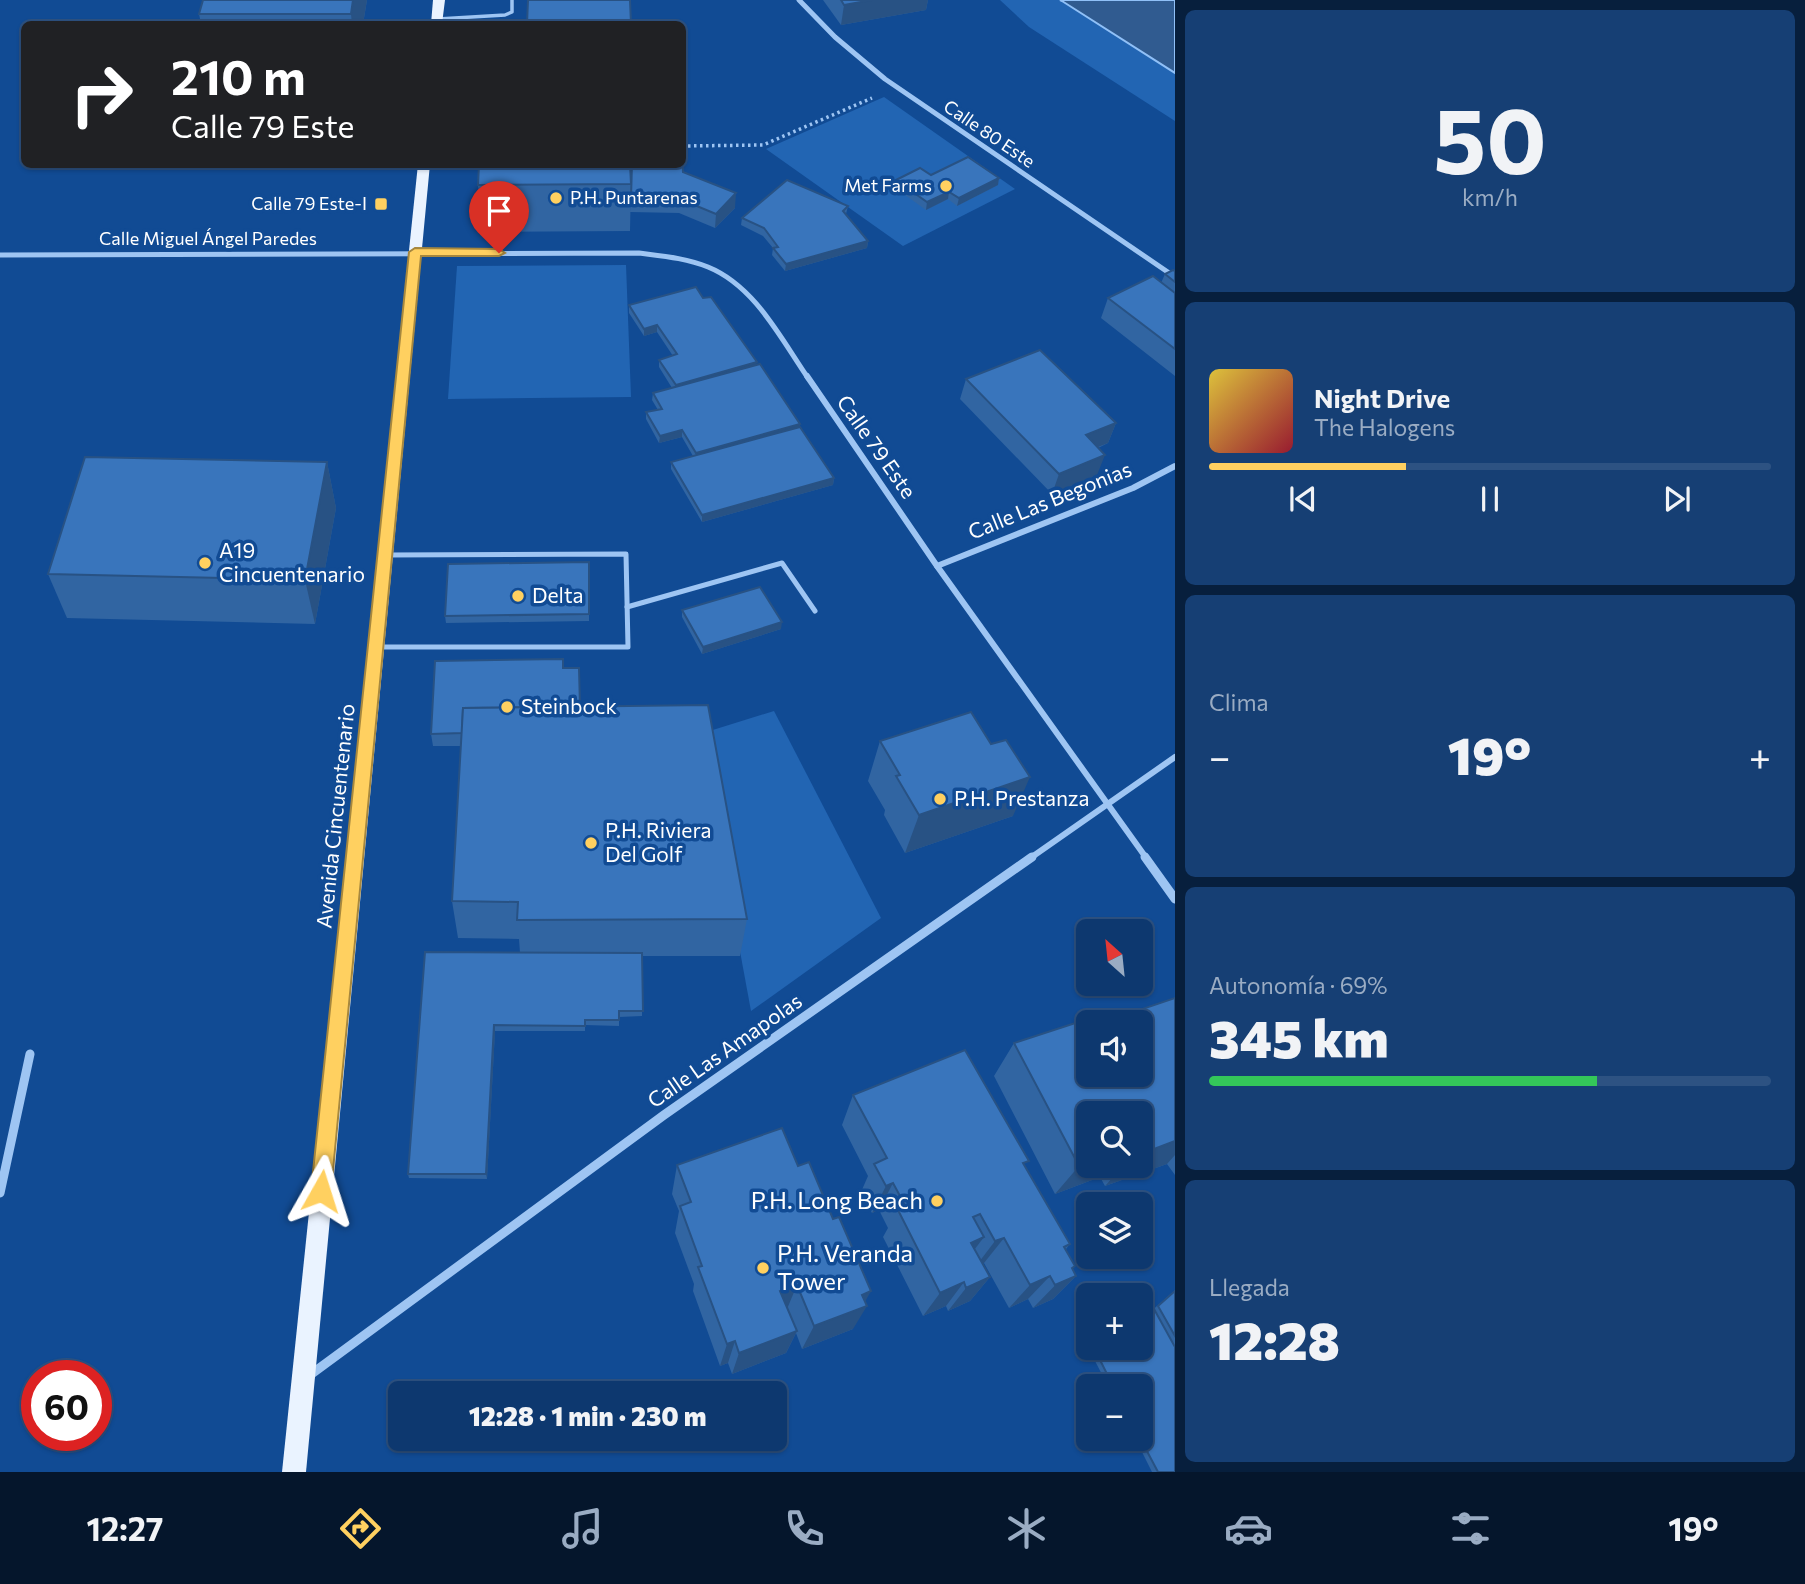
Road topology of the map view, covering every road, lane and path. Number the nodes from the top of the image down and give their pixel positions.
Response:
1 (439, 0) edge
2 (512, 0) edge
3 (799, 0) edge
4 (437, 21) edge
5 (447, 21) edge
6 (882, 93) dead end
7 (686, 146) edge
8 (424, 168) edge
9 (415, 252) junction
10 (0, 255) edge
11 (1175, 277) edge
12 (1175, 466) edge
13 (385, 555) junction
14 (937, 566) junction
15 (627, 607) junction
16 (815, 611) dead end
17 (376, 648) junction
18 (1175, 758) edge
19 (1107, 806) junction
20 (1175, 899) edge
21 (30, 1054) dead end
22 (0, 1193) edge
23 (302, 1381) junction
24 (294, 1472) edge

1 - 4 main road
2 - 5 lane
3 - 11 street, Calle 80 Este
6 - 7 path
8 - 9 main road, Avenida Cincuentenario
9 - 10 street, Calle Miguel Ángel Paredes
9 - 13 main road, Avenida Cincuentenario
9 - 14 street, Calle 79 Este
12 - 14 street, Calle Las Begonias
13 - 15 lane
13 - 17 main road, Avenida Cincuentenario
14 - 19 street, Calle 79 Este
15 - 16 lane
15 - 17 lane
17 - 23 main road, Avenida Cincuentenario
18 - 19 street, Calle Las Amapolas
19 - 20 street, Calle 79 Este
19 - 23 street, Calle Las Amapolas
21 - 22 street
23 - 24 main road, Avenida Cincuentenario

